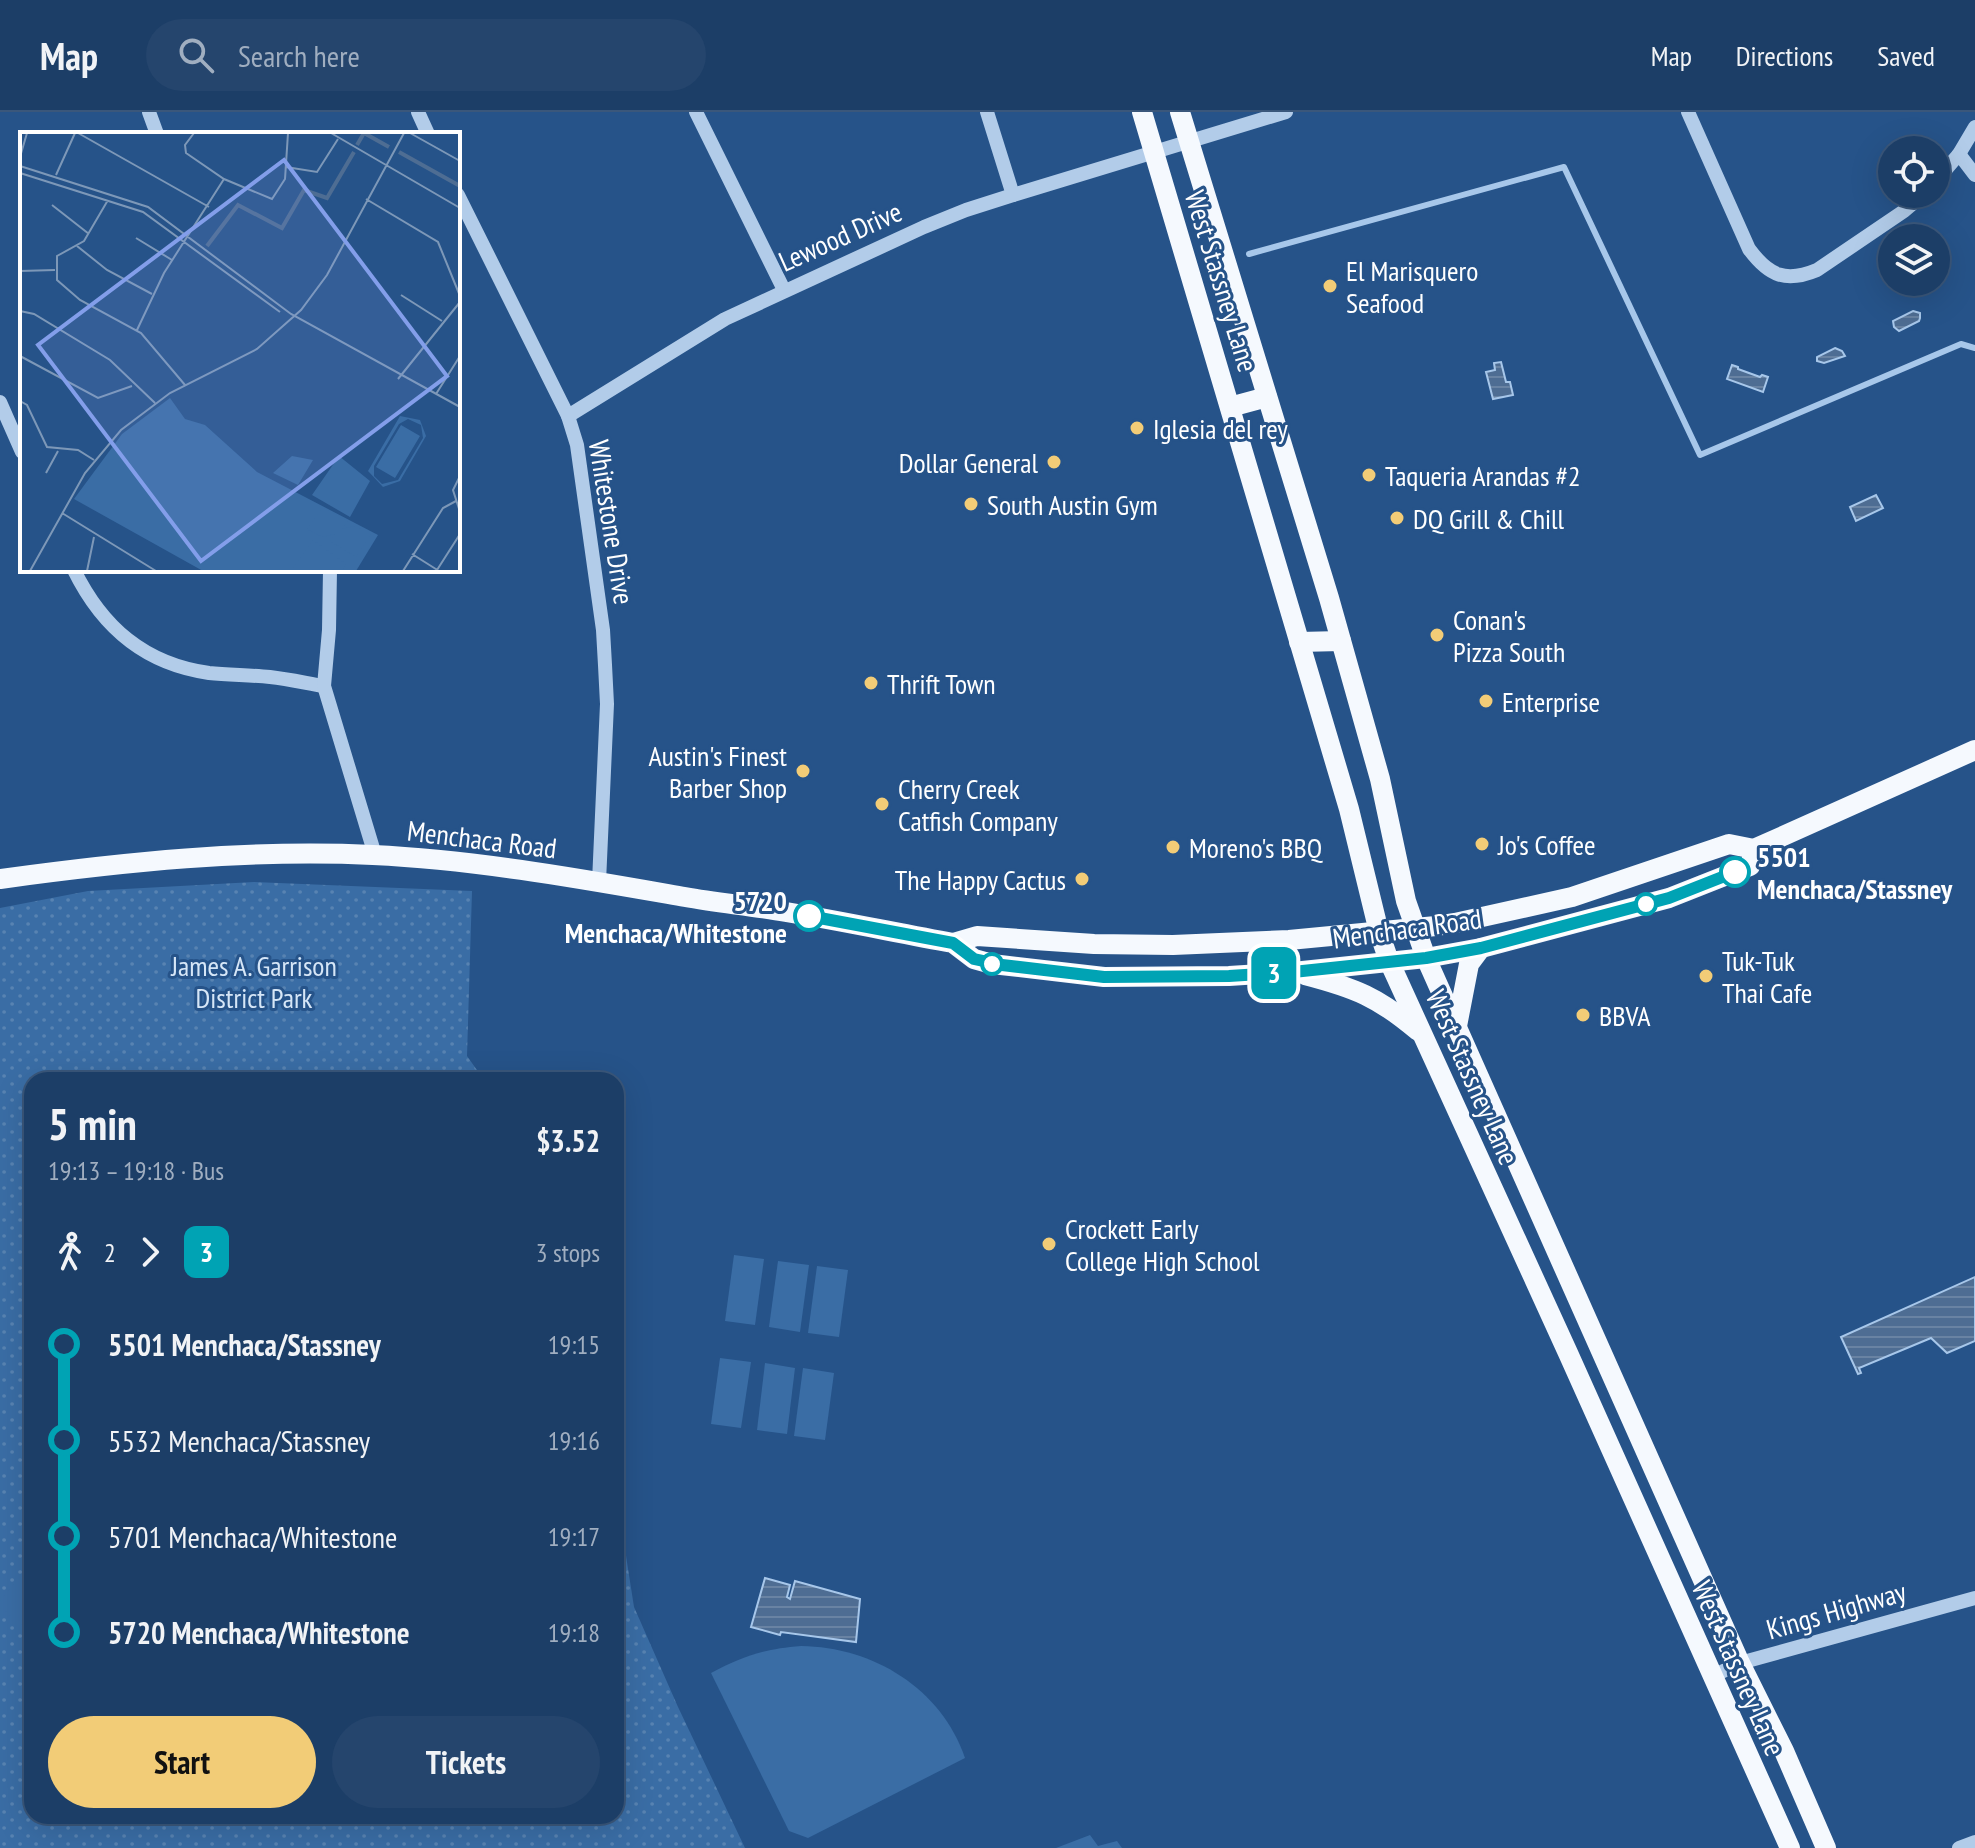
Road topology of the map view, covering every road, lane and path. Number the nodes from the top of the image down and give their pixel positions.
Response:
1 (149, 112) edge
2 (418, 112) edge
3 (696, 112) edge
4 (987, 112) edge
5 (1142, 112) edge
6 (1180, 112) edge
7 (1286, 112) edge
8 (1688, 112) edge
9 (1975, 127) edge
10 (156, 132) edge
11 (427, 132) edge
12 (1190, 142) junction
13 (1155, 152) junction
14 (1959, 154) junction
15 (1950, 165) edge
16 (1975, 175) edge
17 (1013, 195) junction
18 (460, 199) edge
19 (1908, 208) edge
20 (784, 290) junction
21 (1267, 397) junction
22 (0, 402) edge
23 (1230, 407) junction
24 (568, 416) junction
25 (20, 447) edge
26 (75, 572) edge
27 (330, 572) edge
28 (1341, 641) junction
29 (1299, 642) junction
30 (324, 686) junction
31 (1975, 750) edge
32 (1754, 849) junction
33 (375, 855) junction
34 (0, 879) edge
35 (599, 882) junction
36 (1414, 928) junction
37 (1379, 932) junction
38 (953, 943) junction
39 (1481, 948) junction
40 (1426, 958) junction
41 (1389, 961) junction
42 (1293, 972) junction
43 (1457, 1026) junction
44 (1424, 1036) junction
45 (1617, 1390) junction
46 (1586, 1394) junction
47 (1975, 1598) edge
48 (1740, 1663) junction
49 (1713, 1676) junction
50 (1784, 1751) junction
51 (1757, 1777) junction
52 (1975, 1842) edge
53 (1790, 1848) edge
54 (1826, 1848) edge
55 (1959, 1848) edge

1 - 10 street
2 - 11 street
3 - 20 street
4 - 17 street
5 - 13 main road, West Stassney Lane
6 - 12 main road, West Stassney Lane
7 - 12 street, Lewood Drive
8 - 19 street
9 - 14 street
12 - 13 street, Lewood Drive
12 - 21 main road, West Stassney Lane
13 - 17 street, Lewood Drive
13 - 23 main road, West Stassney Lane
14 - 15 street
14 - 16 street
17 - 20 street, Lewood Drive
18 - 24 street, Whitestone Drive
20 - 24 street, Lewood Drive
21 - 23 main road
21 - 28 main road, West Stassney Lane
22 - 25 street
23 - 29 main road, West Stassney Lane
24 - 35 street, Whitestone Drive
26 - 30 street
27 - 30 street
28 - 29 main road
28 - 36 main road, West Stassney Lane
29 - 37 main road, West Stassney Lane
30 - 33 street
31 - 32 main road, Menchaca Road
32 - 36 main road, Menchaca Road
32 - 39 main road, Menchaca Road
33 - 34 main road, Menchaca Road
33 - 35 main road, Menchaca Road
35 - 38 main road, Menchaca Road
36 - 37 main road, Menchaca Road
36 - 40 main road, West Stassney Lane
37 - 38 main road, Menchaca Road
37 - 41 main road, West Stassney Lane
38 - 42 main road, Menchaca Road
39 - 40 main road, Menchaca Road
39 - 43 main road
40 - 41 main road, Menchaca Road
40 - 43 main road, West Stassney Lane
41 - 42 main road, Menchaca Road
41 - 44 main road, West Stassney Lane
42 - 44 main road
43 - 45 main road, West Stassney Lane
44 - 46 main road, West Stassney Lane
45 - 46 main road
45 - 48 main road, West Stassney Lane
46 - 49 main road, West Stassney Lane
47 - 48 street, Kings Highway
48 - 49 street, Kings Highway
48 - 50 main road, West Stassney Lane
49 - 51 main road, West Stassney Lane
50 - 51 main road
50 - 54 main road, West Stassney Lane
51 - 53 main road, West Stassney Lane
52 - 55 street

